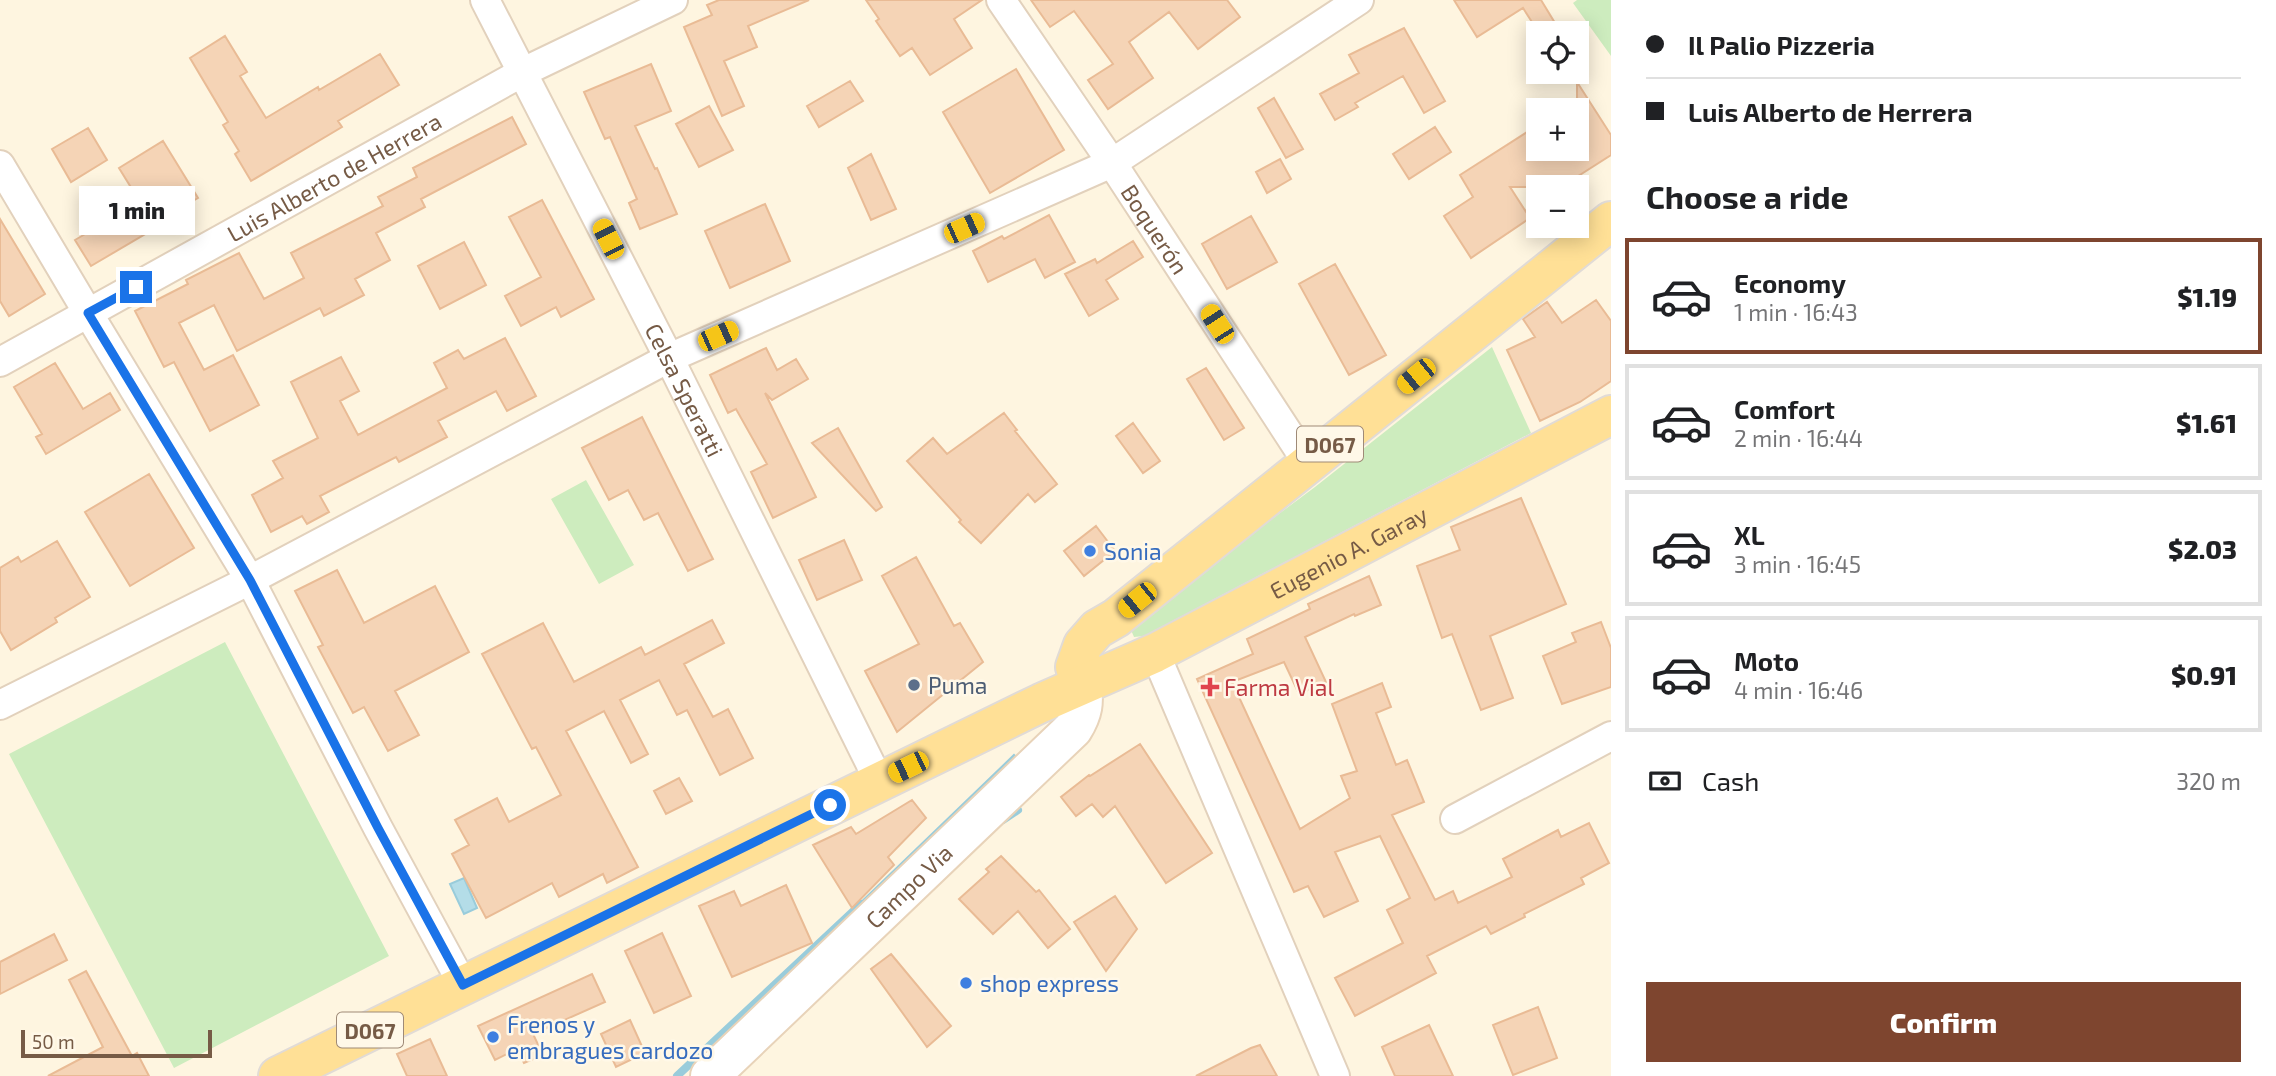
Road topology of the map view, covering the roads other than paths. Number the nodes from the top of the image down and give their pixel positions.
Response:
1 (485, 0) edge
2 (673, 0) edge
3 (1001, 0) edge
4 (1359, 0) edge
5 (523, 72) junction
6 (1112, 163) junction
7 (0, 165) edge
8 (1611, 221) edge
9 (88, 313) junction
10 (669, 358) junction
11 (0, 362) edge
12 (1611, 415) edge
13 (1307, 462) junction
14 (250, 580) junction
15 (1155, 653) junction
16 (1081, 684) junction
17 (0, 705) edge
18 (1611, 736) edge
19 (878, 782) junction
20 (1455, 819) dead end
21 (463, 985) junction
22 (278, 1076) edge
23 (710, 1076) edge
24 (1335, 1076) edge

1 - 5 street, Celsa Speratti
2 - 5 street, Luis Alberto de Herrera
3 - 6 street, Boquerón
4 - 6 street
5 - 9 street, Luis Alberto de Herrera
5 - 10 street, Celsa Speratti
6 - 10 street
6 - 13 street, Boquerón
7 - 9 street
8 - 13 main road, D067
9 - 11 street, Luis Alberto de Herrera
9 - 14 street
10 - 14 street
10 - 19 street, Celsa Speratti
12 - 15 main road, Eugenio A. Garay / D067
13 - 16 main road, D067
14 - 17 street
14 - 21 street
15 - 16 main road, Eugenio A. Garay / D067
15 - 24 street
16 - 19 main road, D067
16 - 23 street, Campo Via
18 - 20 street
19 - 21 main road, D067
21 - 22 main road, D067

